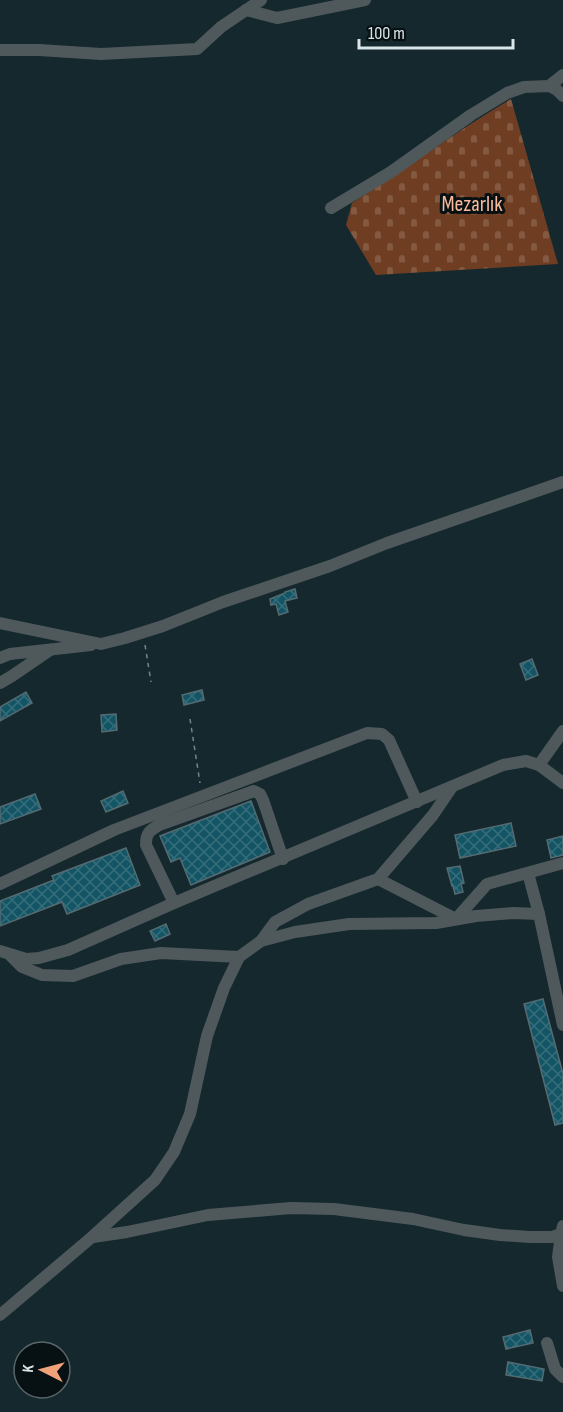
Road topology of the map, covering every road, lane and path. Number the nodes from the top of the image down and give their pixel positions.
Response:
1 (261, 0) edge
2 (365, 0) edge
3 (246, 10) junction
4 (0, 50) edge
5 (563, 75) edge
6 (549, 86) junction
7 (563, 96) edge
8 (331, 208) dead end
9 (563, 482) edge
10 (0, 623) edge
11 (144, 632) junction
12 (101, 644) junction
13 (51, 650) junction
14 (0, 658) edge
15 (0, 682) edge
16 (151, 682) dead end
17 (190, 719) dead end
18 (563, 731) edge
19 (539, 765) junction
20 (563, 783) edge
21 (452, 787) junction
22 (202, 796) junction
23 (417, 802) junction
24 (283, 859) junction
25 (563, 863) edge
26 (528, 873) junction
27 (378, 879) junction
28 (0, 884) edge
29 (174, 903) junction
30 (539, 914) junction
31 (456, 920) junction
32 (261, 941) junction
33 (5, 953) edge
34 (239, 957) junction
35 (563, 1025) edge
36 (562, 1232) edge
37 (92, 1237) junction
38 (563, 1286) edge
39 (0, 1315) edge
40 (548, 1343) dead end
41 (563, 1377) edge

1 - 3 street
2 - 3 street
3 - 4 street
5 - 6 street
6 - 7 street
6 - 8 street
9 - 11 street
10 - 12 street
11 - 12 street
11 - 16 path
12 - 13 street
13 - 14 street
13 - 15 street
17 - 22 path
18 - 19 street
19 - 20 street
19 - 21 street
21 - 23 street
21 - 27 street
22 - 23 street
22 - 28 street
23 - 24 street
24 - 29 street
24 - 29 street
25 - 26 street
26 - 30 street
26 - 31 street
27 - 31 street
27 - 32 street
29 - 33 street
30 - 31 street
30 - 35 street
31 - 32 street
32 - 34 street
33 - 34 street
34 - 37 street
36 - 37 street
36 - 38 street
37 - 39 street
40 - 41 street

